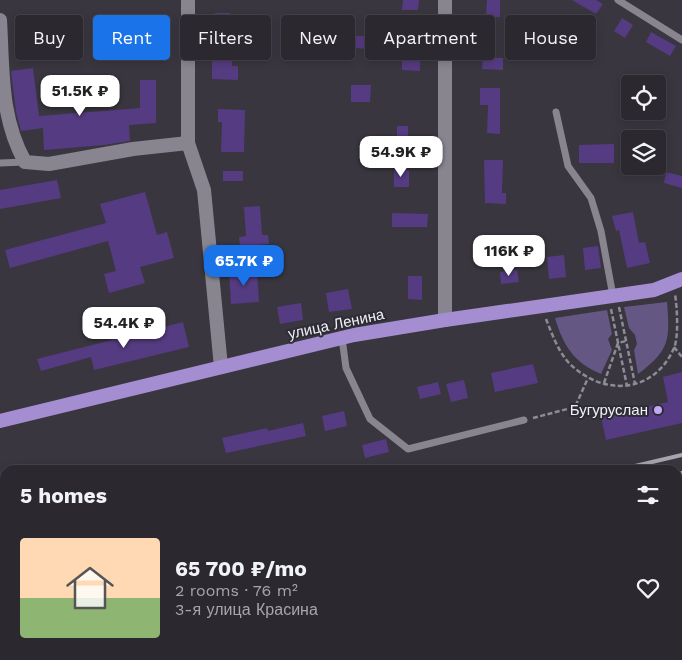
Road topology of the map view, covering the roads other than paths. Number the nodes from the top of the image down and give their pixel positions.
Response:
1 (188, 0) edge
2 (445, 0) edge
3 (618, 0) edge
4 (0, 20) edge
5 (682, 40) edge
6 (556, 112) dead end
7 (188, 143) junction
8 (25, 162) junction
9 (0, 163) edge
10 (677, 281) edge
11 (613, 296) junction
12 (445, 320) junction
13 (342, 338) junction
14 (220, 366) junction
15 (524, 420) road end
16 (0, 421) edge

1 - 7 street
2 - 12 street
3 - 5 lane
4 - 8 street
6 - 11 lane
7 - 8 street
7 - 14 street
8 - 9 lane
10 - 11 main road, улица Ленина
11 - 12 main road, улица Ленина
12 - 13 main road, улица Ленина
13 - 14 main road, улица Ленина
13 - 15 lane
14 - 16 main road, улица Ленина

